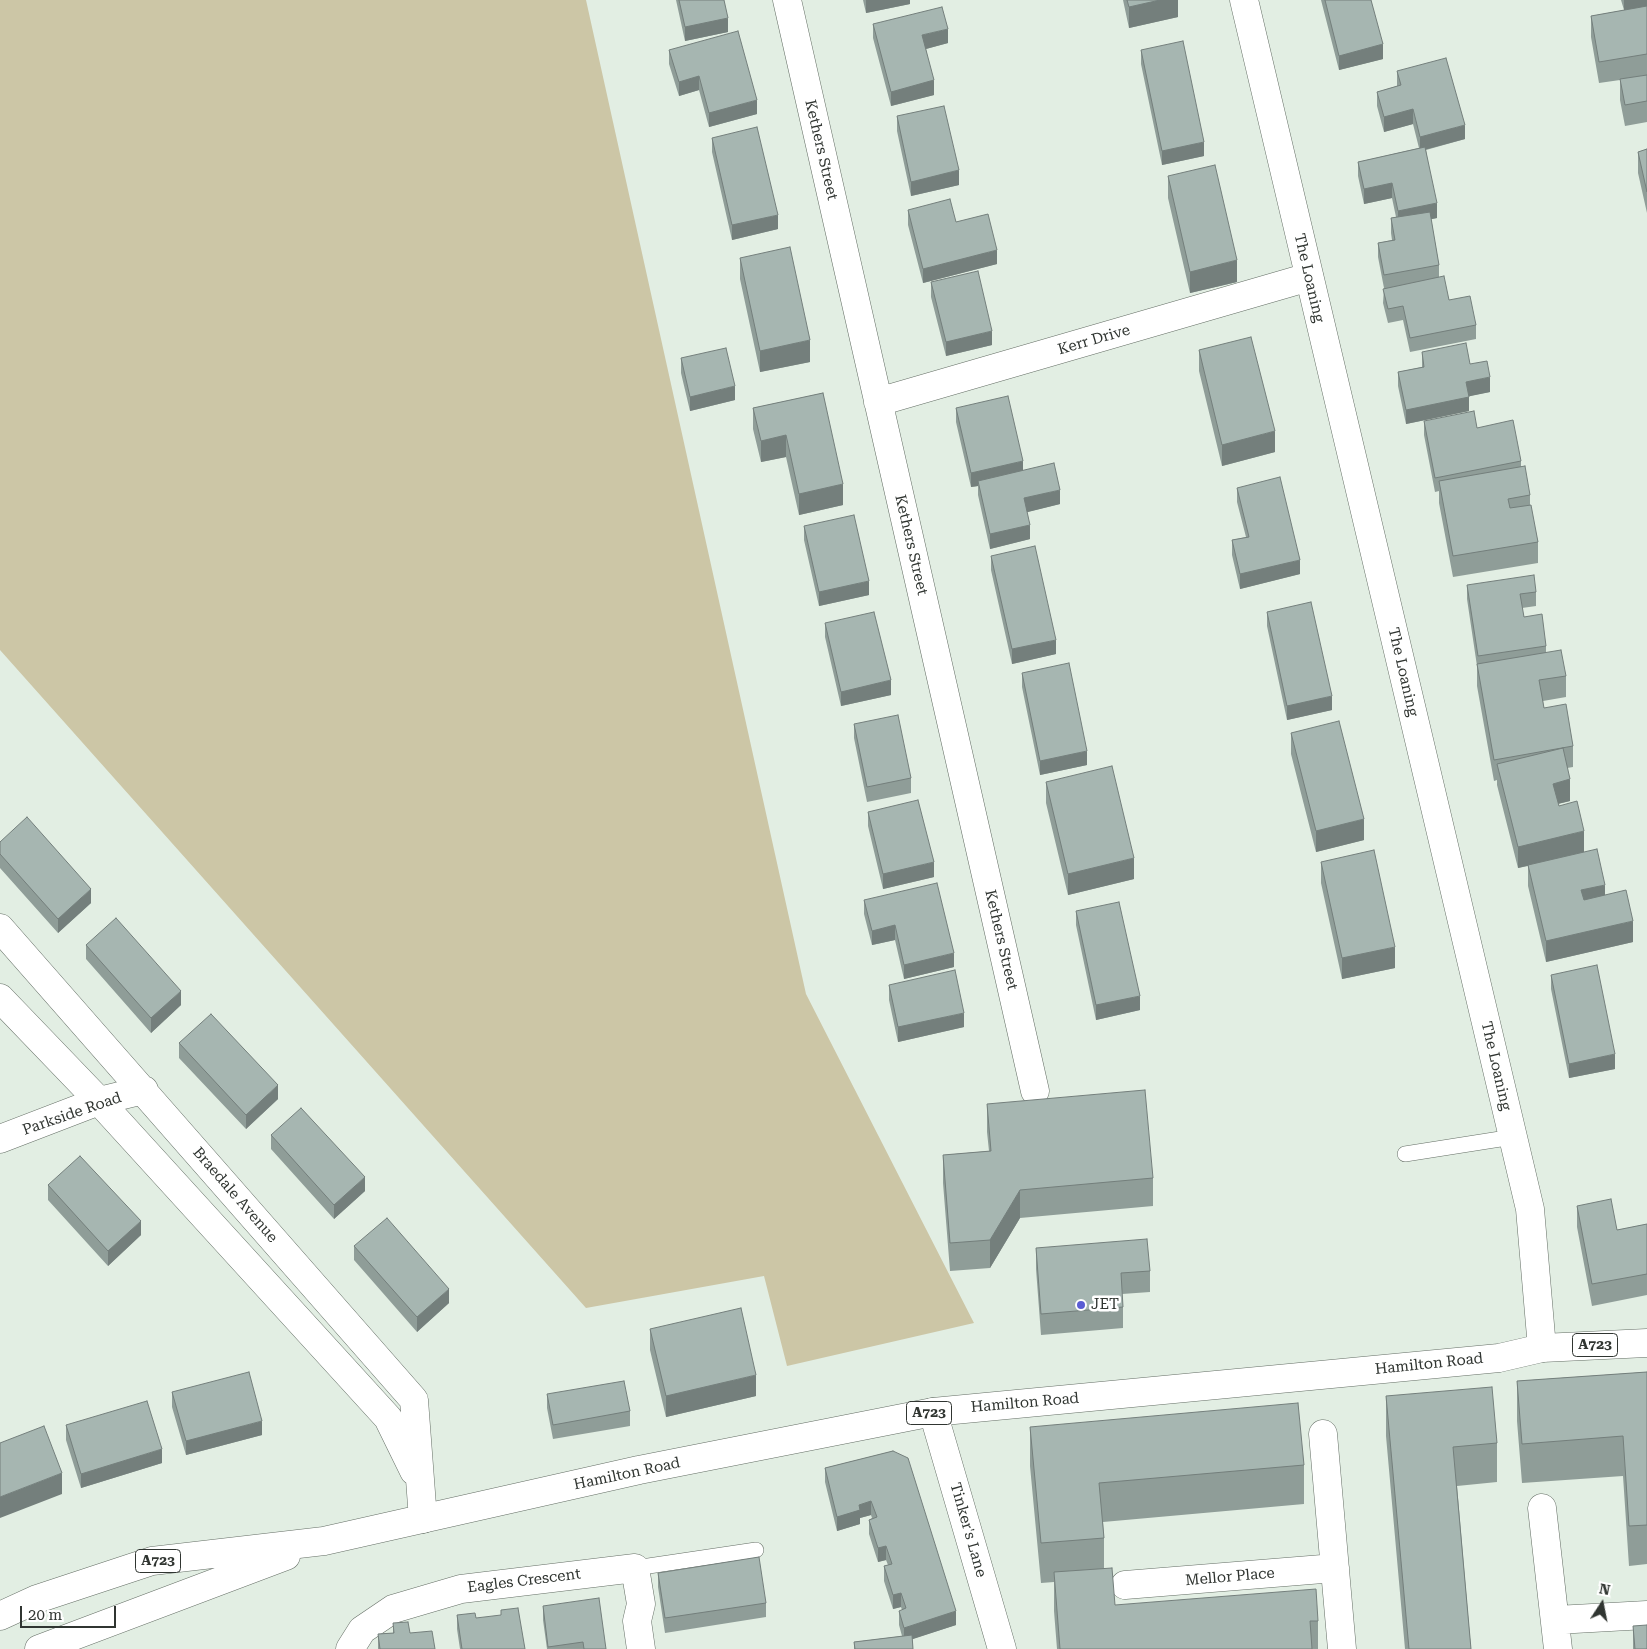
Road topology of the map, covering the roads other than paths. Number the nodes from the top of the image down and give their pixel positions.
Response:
1 (787, 0) edge
2 (1244, 0) edge
3 (1309, 277) junction
4 (878, 402) junction
5 (0, 928) edge
6 (0, 998) edge
7 (144, 1090) junction
8 (1035, 1090) dead end
9 (99, 1101) junction
10 (1513, 1137) junction
11 (0, 1139) edge
12 (1405, 1154) dead end
13 (1647, 1342) edge
14 (1542, 1348) junction
15 (933, 1412) junction
16 (1323, 1434) dead end
17 (420, 1484) junction
18 (1542, 1508) dead end
19 (423, 1519) junction
20 (324, 1541) junction
21 (756, 1550) dead end
22 (635, 1568) junction
23 (1335, 1568) junction
24 (1125, 1585) dead end
25 (1647, 1615) edge
26 (0, 1616) edge
27 (1556, 1620) junction
28 (39, 1649) edge
29 (350, 1649) edge
30 (640, 1649) edge
31 (1002, 1649) edge
32 (1342, 1649) edge
33 (1558, 1649) edge

1 - 4 street, Kethers Street
2 - 3 street, The Loaning
3 - 4 street, Kerr Drive
3 - 10 street, The Loaning
4 - 8 street, Kethers Street
5 - 7 street, Braedale Avenue
6 - 9 street, Braedale Avenue
7 - 9 street, Parkside Road
7 - 17 street, Braedale Avenue
9 - 11 street, Parkside Road
9 - 17 street, Braedale Avenue
10 - 12 lane
10 - 14 street, The Loaning
13 - 14 street, Hamilton Road / A723
14 - 15 street, Hamilton Road / A723
15 - 19 street, Hamilton Road / A723
15 - 31 street, Tinker's Lane
16 - 23 street
17 - 19 street, Braedale Avenue
18 - 27 street
19 - 20 street, Hamilton Road / A723
20 - 26 street, Hamilton Road / A723
20 - 28 street, Hamilton Road / A723
21 - 22 lane
22 - 29 street, Eagles Crescent
22 - 30 street
23 - 24 street, Mellor Place
23 - 32 street
25 - 27 street
27 - 33 street

